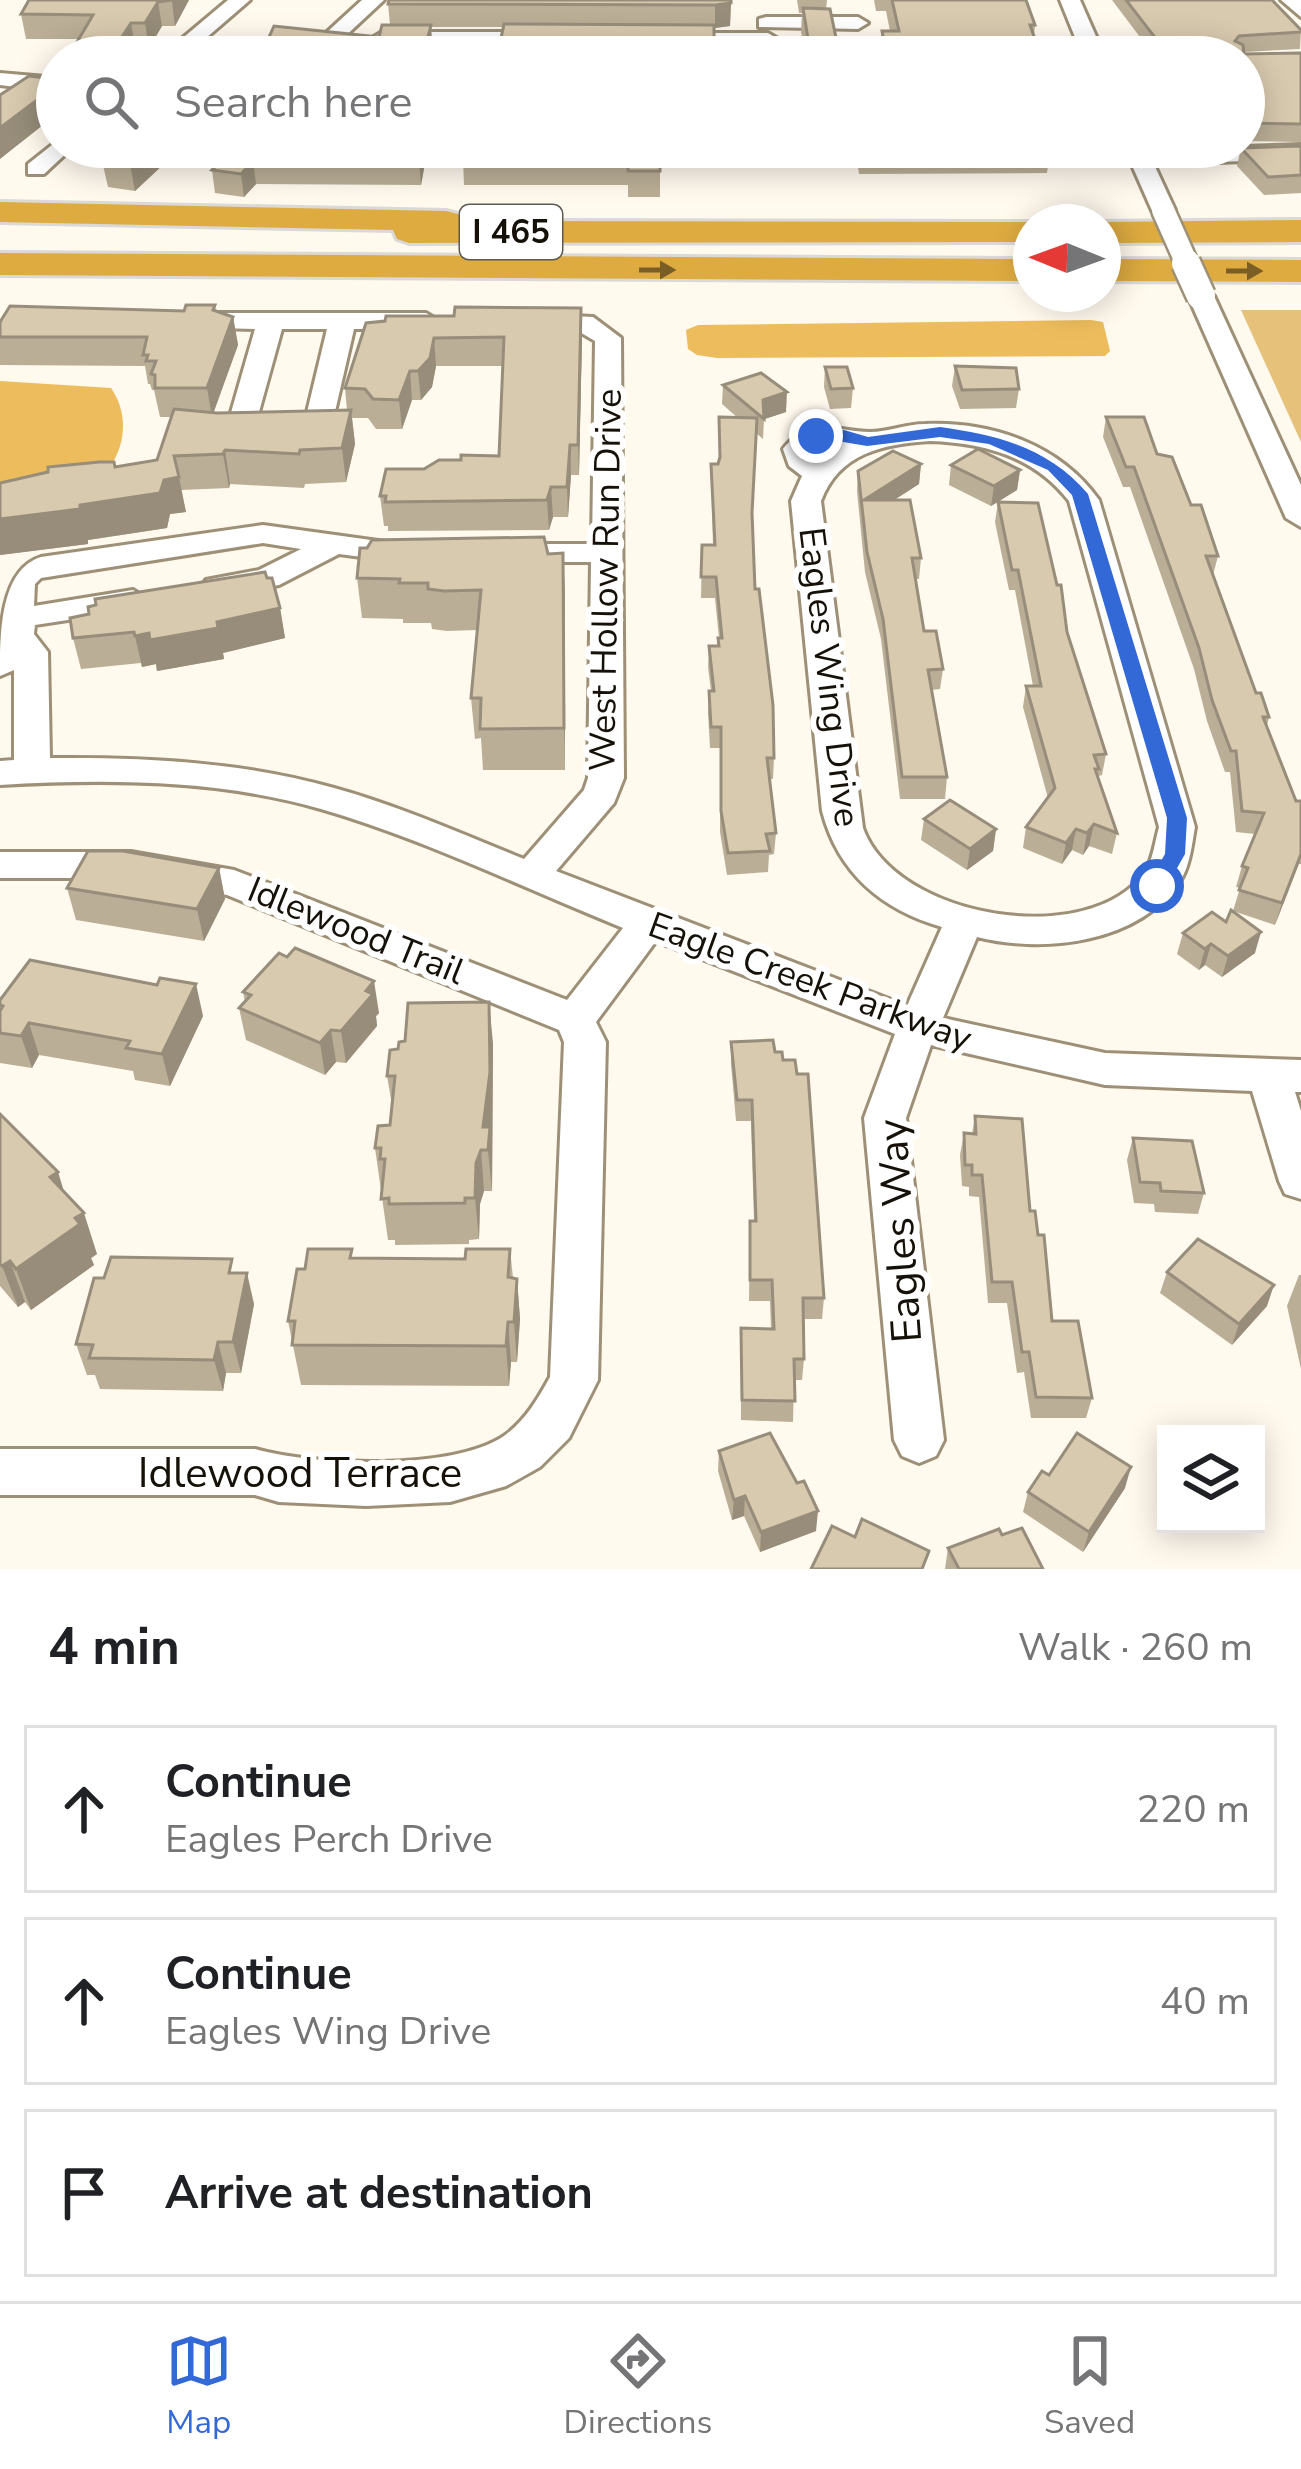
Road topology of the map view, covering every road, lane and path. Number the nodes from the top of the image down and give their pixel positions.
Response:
1 (240, 0) edge
2 (374, 0) edge
3 (763, 0) edge
4 (853, 0) edge
5 (1070, 0) edge
6 (1291, 0) edge
7 (1301, 11) edge
8 (196, 36) edge
9 (335, 36) edge
10 (768, 36) edge
11 (814, 36) edge
12 (1085, 36) edge
13 (0, 79) edge
14 (36, 83) edge
15 (1301, 152) edge
16 (1265, 153) edge
17 (1144, 168) edge
18 (0, 212) edge
19 (1013, 231) edge
20 (1013, 231) edge
21 (1301, 231) edge
22 (0, 232) edge
23 (1121, 232) edge
24 (0, 264) edge
25 (540, 270) junction
26 (1013, 270) edge
27 (1121, 270) edge
28 (1301, 271) edge
29 (0, 284) edge
30 (158, 320) edge
31 (271, 321) junction
32 (342, 321) junction
33 (458, 322) edge
34 (505, 322) edge
35 (204, 430) edge
36 (240, 430) junction
37 (1301, 518) edge
38 (336, 543) junction
39 (608, 553) junction
40 (13, 659) edge
41 (16, 772) edge
42 (0, 865) edge
43 (535, 878) junction
44 (648, 922) junction
45 (964, 922) junction
46 (575, 1019) junction
47 (920, 1027) junction
48 (1285, 1076) edge
49 (1301, 1181) edge
50 (919, 1440) dead end
51 (0, 1472) edge

1 - 8 street
2 - 9 street
3 - 10 street
4 - 11 street
5 - 12 street
6 - 7 street
13 - 14 street
15 - 16 street
17 - 37 street, bridge
18 - 19 highway
20 - 22 highway, I 465
21 - 23 highway
24 - 25 highway, I 465
25 -> 26 highway, I 465
25 - 29 highway
27 -> 28 highway
30 - 31 street
31 - 32 street
31 - 36 street
32 - 33 street
32 - 36 street
34 - 39 street, West Hollow Run Drive
35 - 36 street
38 - 39 street
38 - 40 street
38 - 40 street
39 - 43 street, West Hollow Run Drive
40 - 41 street
41 - 43 street, Eagle Creek Parkway
42 - 46 street, Idlewood Trail
43 - 44 street, Eagle Creek Parkway
44 - 46 street
44 - 47 street, Eagle Creek Parkway
45 - 45 street, Eagles Wing Drive
45 - 47 street
46 - 51 street, Idlewood Terrace
47 - 48 street, Eagle Creek Parkway
47 - 50 street, Eagles Way
48 - 49 street

